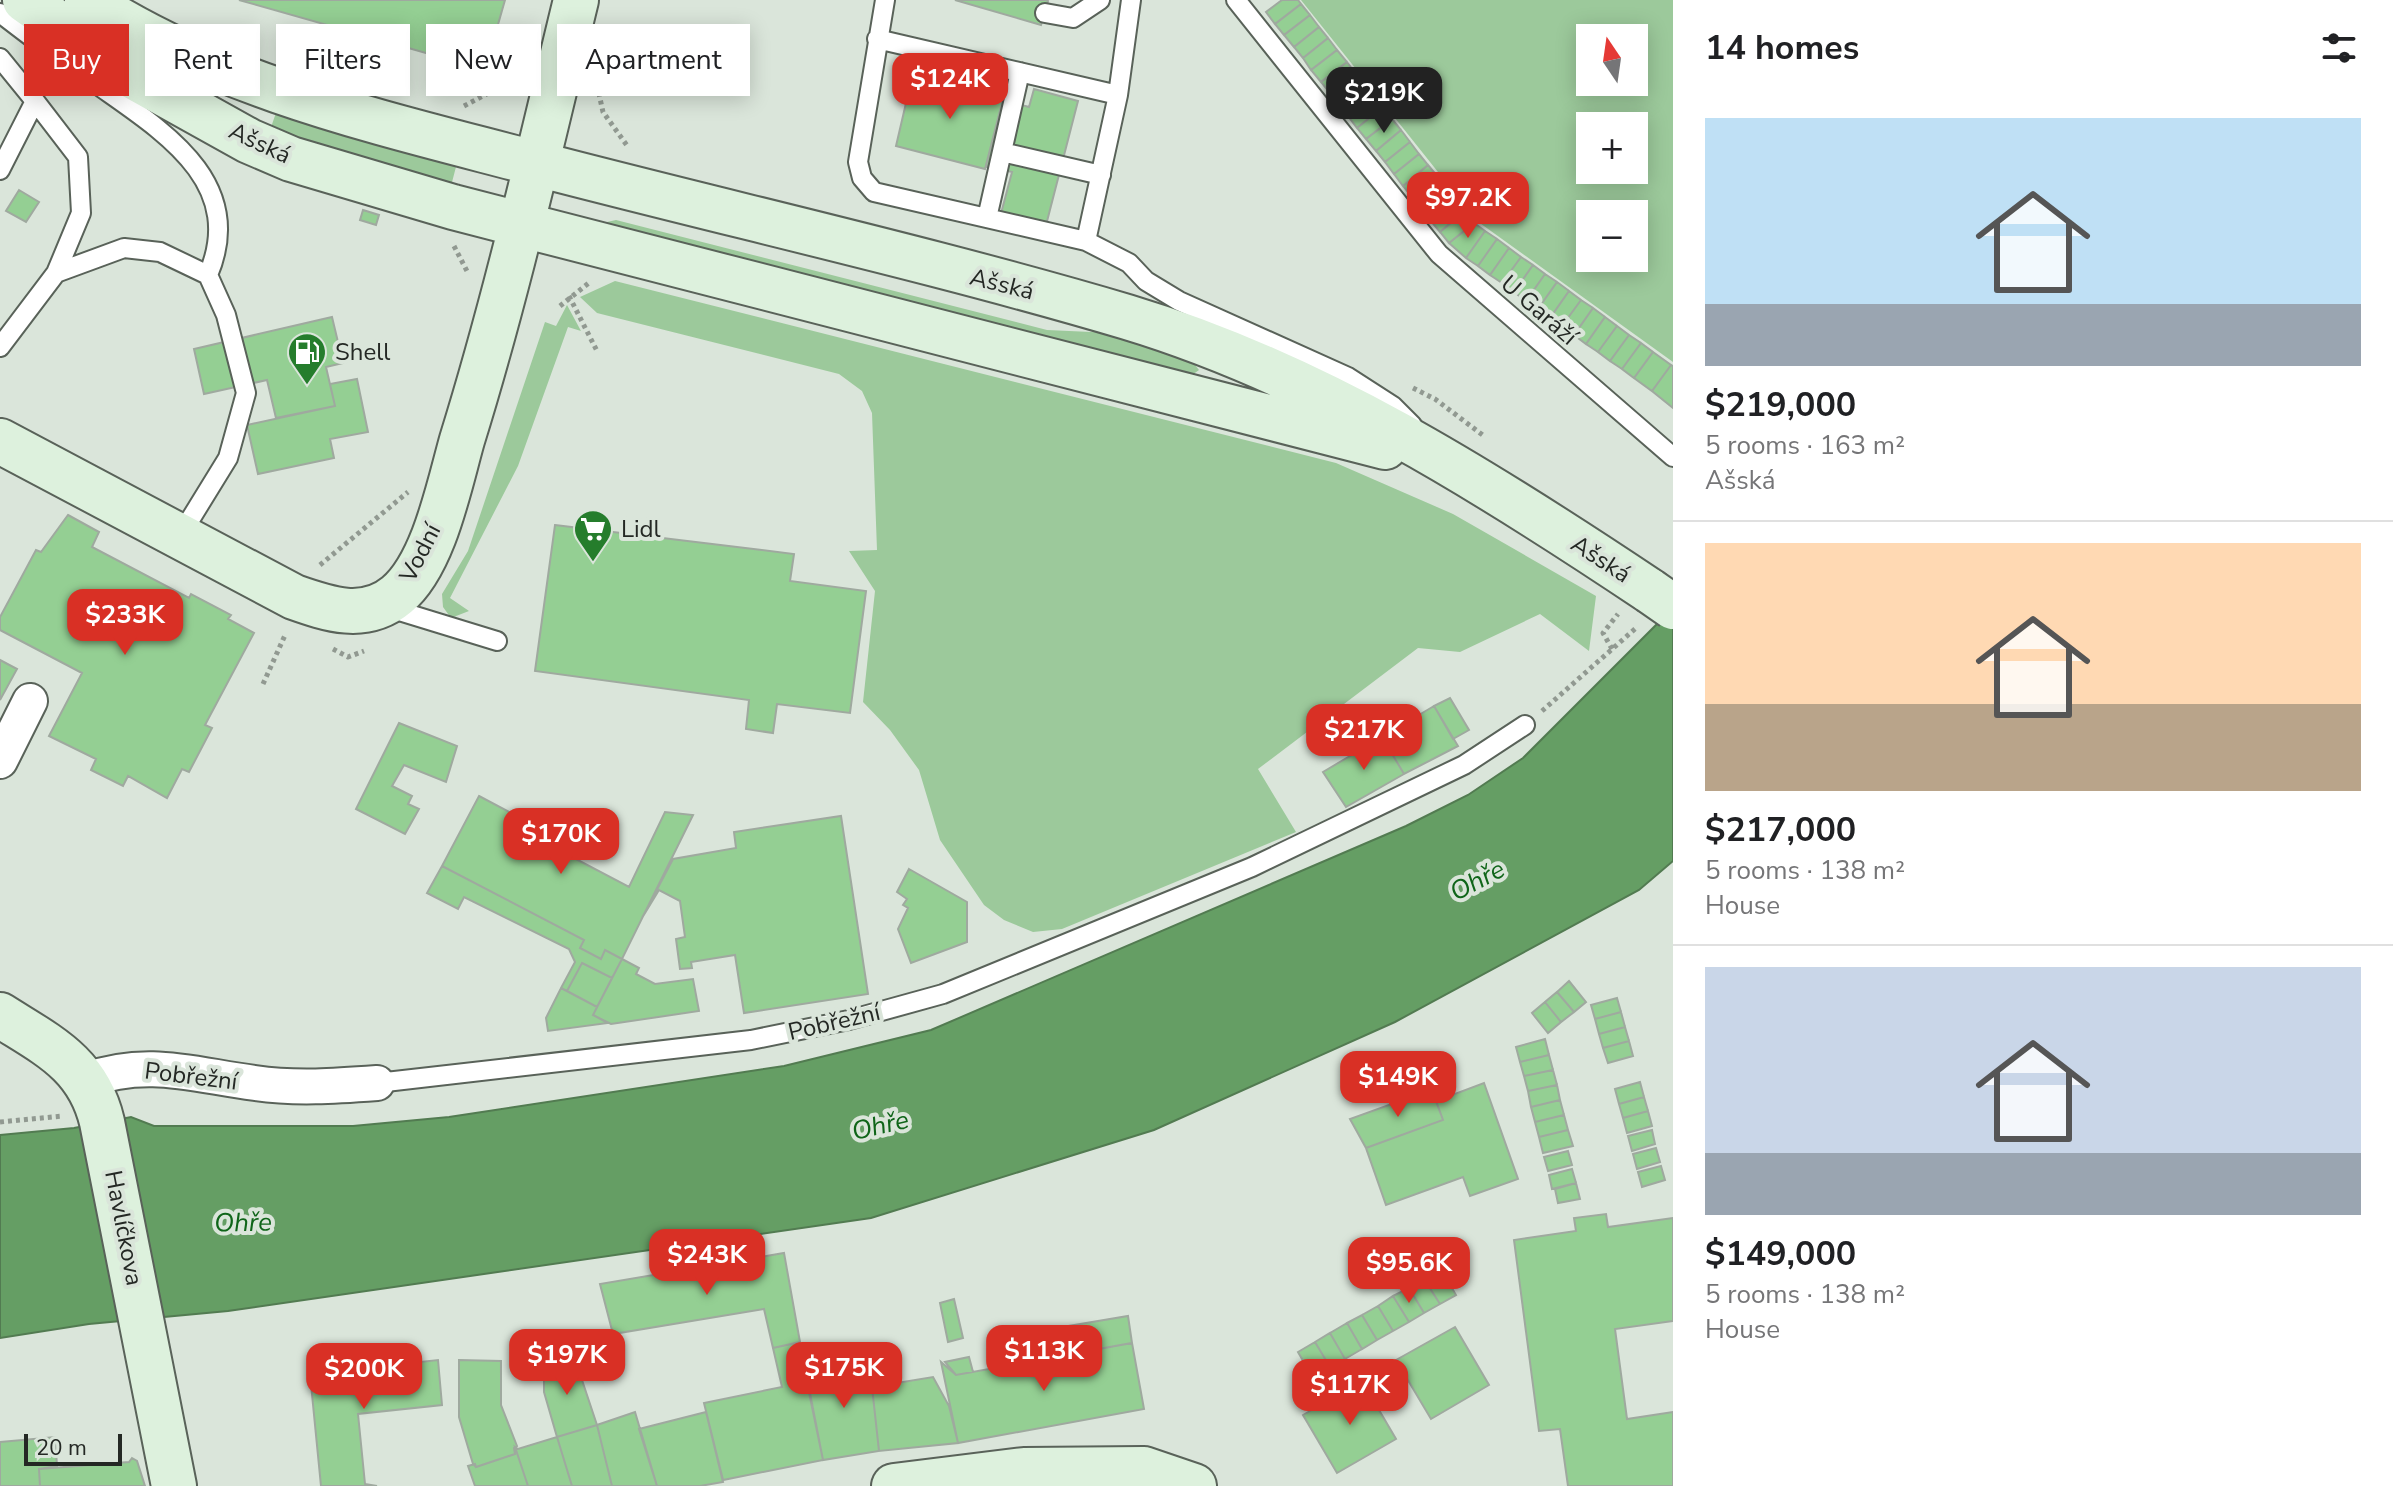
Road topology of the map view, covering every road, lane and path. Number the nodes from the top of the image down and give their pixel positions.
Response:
1 (25, 0) edge
2 (87, 0) edge
3 (576, 0) edge
4 (885, 0) edge
5 (1100, 0) edge
6 (1131, 0) edge
7 (1236, 0) edge
8 (0, 13) edge
9 (1045, 13) dead end
10 (877, 39) junction
11 (0, 58) edge
12 (1020, 72) junction
13 (1118, 95) junction
14 (482, 96) edge
15 (35, 101) junction
16 (458, 108) dead end
17 (1002, 152) junction
18 (536, 164) junction
19 (0, 170) edge
20 (1101, 175) junction
21 (987, 218) junction
22 (523, 224) junction
23 (446, 238) dead end
24 (1086, 241) junction
25 (56, 273) junction
26 (208, 275) junction
27 (470, 278) dead end
28 (569, 296) dead end
29 (0, 347) edge
30 (597, 351) dead end
31 (0, 441) edge
32 (1673, 457) edge
33 (1445, 463) junction
34 (414, 477) dead end
35 (179, 536) junction
36 (317, 567) dead end
37 (380, 605) junction
38 (1647, 606) edge
39 (497, 641) dead end
40 (1612, 649) junction
41 (30, 701) dead end
42 (1525, 725) joint
43 (0, 761) edge
44 (0, 1015) edge
45 (377, 1083) joint
46 (96, 1104) junction
47 (0, 1122) edge
48 (1026, 1478) edge
49 (174, 1486) edge
50 (894, 1486) edge
51 (1194, 1486) edge

1 - 22 main road, Ašská
2 - 18 main road, Ašská
3 - 18 main road
4 - 10 lane
5 - 9 lane
6 - 13 lane
7 - 32 lane, U Garáží
8 - 26 lane
10 - 12 lane
10 - 21 lane
11 - 15 lane
12 - 13 lane
12 - 17 lane
13 - 20 lane
14 - 16 path
15 - 19 lane
15 - 25 lane
17 - 20 lane
17 - 21 lane
18 - 22 main road
18 - 33 main road, Ašská
20 - 24 lane
21 - 24 lane
22 - 33 main road, Ašská
22 - 37 main road, Vodní
23 - 27 path
24 - 33 lane
25 - 26 lane
25 - 29 lane
26 - 35 lane
28 - 30 path
31 - 35 main road, Vodní
33 - 38 main road, Ašská
34 - 36 path
35 - 37 main road, Vodní
37 - 39 lane
38 - 40 path
38 - 40 path
40 - 42 path
41 - 43 street
42 - 45 lane, Pobřežní
44 - 46 main road
45 - 46 street, Pobřežní
46 - 47 path
46 - 49 main road, Havlíčkova
48 - 50 main road
48 - 51 main road

